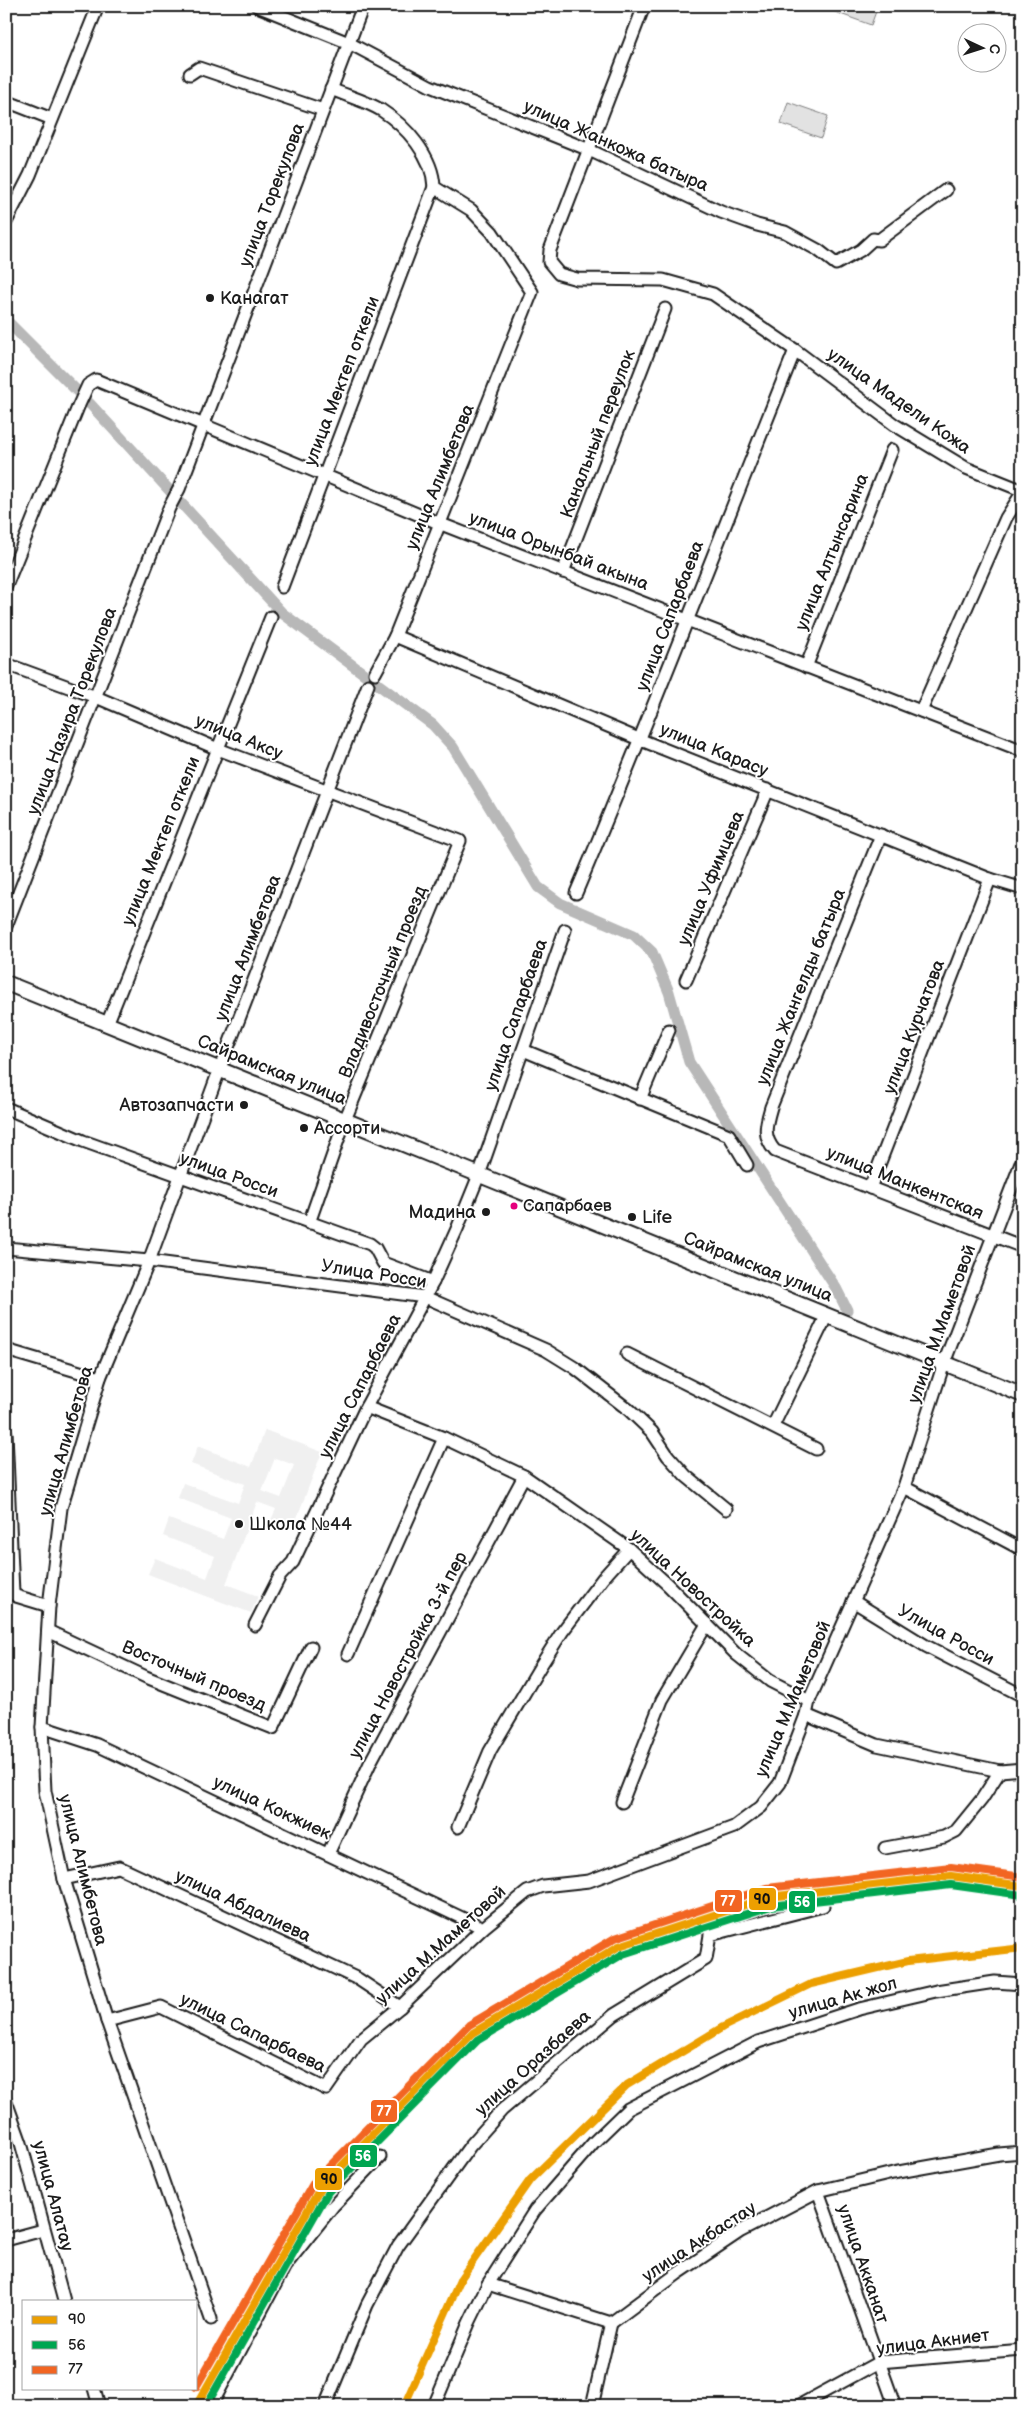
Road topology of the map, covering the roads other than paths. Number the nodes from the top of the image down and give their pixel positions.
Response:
1 (98, 6) edge
2 (257, 6) edge
3 (363, 6) edge
4 (644, 6) edge
5 (349, 43) junction
6 (190, 74) dead end
7 (331, 89) junction
8 (6, 101) edge
9 (323, 110) junction
10 (52, 119) junction
11 (587, 149) junction
12 (434, 187) junction
13 (946, 190) dead end
14 (6, 222) edge
15 (665, 309) dead end
16 (795, 350) junction
17 (204, 424) junction
18 (892, 450) dead end
19 (325, 475) junction
20 (1022, 493) edge
21 (169, 508) joint
22 (441, 524) junction
23 (564, 572) junction
24 (6, 586) edge
25 (282, 587) dead end
26 (271, 617) dead end
27 (686, 620) junction
28 (395, 636) junction
29 (6, 664) edge
30 (806, 667) junction
31 (375, 673) dead end
32 (368, 684) dead end
33 (96, 697) junction
34 (920, 712) junction
35 (641, 740) junction
36 (218, 749) junction
37 (1023, 752) edge
38 (327, 790) junction
39 (768, 790) junction
40 (881, 836) junction
41 (460, 841) joint
42 (990, 879) junction
43 (1023, 889) edge
44 (576, 893) dead end
45 (6, 926) edge
46 (565, 930) dead end
47 (686, 980) dead end
48 (6, 983) edge
49 (107, 1024) junction
50 (669, 1030) dead end
51 (523, 1050) junction
52 (220, 1068) junction
53 (640, 1099) junction
54 (6, 1108) edge
55 (345, 1120) junction
56 (775, 1151) joint
57 (1023, 1158) edge
58 (747, 1165) dead end
59 (479, 1175) junction
60 (180, 1176) junction
61 (870, 1188) junction
62 (309, 1222) junction
63 (993, 1236) junction
64 (1023, 1247) edge
65 (6, 1248) edge
66 (149, 1261) junction
67 (433, 1282) junction
68 (425, 1297) junction
69 (827, 1315) junction
70 (6, 1350) edge
71 (626, 1354) dead end
72 (944, 1363) junction
73 (100, 1378) junction
74 (1023, 1395) edge
75 (366, 1406) junction
76 (773, 1426) junction
77 (6, 1433) edge
78 (444, 1438) junction
79 (816, 1449) dead end
80 (524, 1476) junction
81 (904, 1487) junction
82 (726, 1509) dead end
83 (629, 1549) junction
84 (1023, 1550) edge
85 (853, 1601) junction
86 (49, 1606) junction
87 (707, 1624) junction
88 (255, 1625) dead end
89 (48, 1630) junction
90 (311, 1647) dead end
91 (348, 1654) dead end
92 (1023, 1696) edge
93 (810, 1701) junction
94 (806, 1715) junction
95 (42, 1727) junction
96 (1023, 1769) edge
97 (1000, 1770) junction
98 (622, 1802) dead end
99 (458, 1827) dead end
100 (885, 1848) dead end
101 (328, 1854) junction
102 (64, 1879) junction
103 (823, 1906) dead end
104 (483, 1928) junction
105 (1023, 1984) edge
106 (400, 2007) junction
107 (107, 2022) junction
108 (326, 2089) joint
109 (6, 2101) edge
110 (1023, 2152) edge
111 (380, 2157) dead end
112 (818, 2190) junction
113 (43, 2230) junction
114 (6, 2240) edge
115 (488, 2284) junction
116 (64, 2300) edge
117 (211, 2319) dead end
118 (611, 2323) junction
119 (1023, 2350) edge
120 (879, 2362) junction
121 (95, 2390) edge
122 (100, 2406) edge
123 (211, 2406) edge
124 (325, 2406) edge
125 (434, 2406) edge
126 (592, 2406) edge
127 (798, 2406) edge
128 (895, 2406) edge

1 - 10 street
2 - 5 street, улица Жанкожа батыра
3 - 5 street, улица Торекулова
4 - 11 street
5 - 7 street, улица Торекулова
5 - 11 street, улица Жанкожа батыра
6 - 9 street
7 - 9 street, улица Торекулова
7 - 12 street
8 - 10 street
9 - 17 street, улица Торекулова
10 - 14 street
11 - 13 street, улица Жанкожа батыра
11 - 16 street, улица Мадели Кожа
12 - 19 street, улица Мектеп откели
12 - 22 street, улица Алимбетова
15 - 23 street, Канальный переулок
16 - 20 street, улица Мадели Кожа
16 - 27 street, улица Сапарбаева
17 - 19 street, улица Орынбай акына
17 - 21 street, улица Торекулова
17 - 24 street, улица Орынбай акына
18 - 30 street, улица Алтынсарина
19 - 22 street, улица Орынбай акына
19 - 25 street, улица Мектеп откели
20 - 34 street, улица Мадели Кожа
21 - 33 street, улица Назира Торекулова
22 - 23 street, улица Орынбай акына
22 - 28 street, улица Алимбетова
23 - 27 street, улица Орынбай акына
26 - 36 street, улица Мектеп откели
27 - 30 street, улица Орынбай акына
27 - 35 street, улица Сапарбаева
28 - 31 street, улица Алимбетова
28 - 35 street, улица Карасу
29 - 33 street, улица Аксу
30 - 34 street, улица Орынбай акына
32 - 38 street, улица Алимбетова
33 - 36 street, улица Аксу
33 - 45 street, улица Назира Торекулова
34 - 37 street, улица Орынбай акына
35 - 39 street, улица Карасу
35 - 44 street, улица Сапарбаева
36 - 38 street, улица Аксу
36 - 49 street, улица Мектеп откели
38 - 41 street, улица Аксу
38 - 52 street, улица Алимбетова
39 - 40 street, улица Карасу
39 - 47 street, улица Уфимцева
40 - 42 street, улица Карасу
40 - 56 street, улица Жангелды батыра
41 - 55 street, Владивосточный проезд
42 - 43 street, улица Карасу
42 - 61 street, улица Курчатова
46 - 51 street, улица Сапарбаева
48 - 49 main road, Сайрамская улица
49 - 52 main road, Сайрамская улица
50 - 53 street
51 - 53 street
51 - 59 street, улица Сапарбаева
52 - 55 main road, Сайрамская улица
52 - 60 street, улица Алимбетова
53 - 58 street
54 - 60 street, улица Росси
55 - 59 main road, Сайрамская улица
55 - 62 street, Владивосточный проезд
56 - 61 street, улица Манкентская
57 - 63 street, улица М.Маметовой
59 - 67 street, улица Сапарбаева
59 - 69 main road, Сайрамская улица
60 - 62 street, улица Росси
60 - 66 street, улица Алимбетова
61 - 63 street, улица Манкентская
62 - 67 street, улица Росси
63 - 64 street, улица Манкентская
63 - 72 street, улица М.Маметовой
65 - 66 street, Улица Росси
66 - 68 street, Улица Росси
66 - 73 street, улица Алимбетова
67 - 68 street, улица Сапарбаева
68 - 75 street, улица Сапарбаева
68 - 82 street, Улица Росси
69 - 72 main road, Сайрамская улица
69 - 76 street
70 - 73 street
71 - 76 street
72 - 74 main road, Сайрамская улица
72 - 81 street, улица М.Маметовой
73 - 86 street, улица Алимбетова
75 - 78 street, улица Новостройка
75 - 88 street, улица Сапарбаева
76 - 79 street
77 - 86 street
78 - 80 street, улица Новостройка
78 - 91 street
80 - 83 street, улица Новостройка
80 - 101 street, улица Новостройка 3-й пер
81 - 84 street
81 - 85 street, улица М.Маметовой
83 - 87 street, улица Новостройка
83 - 99 street
85 - 92 street, Улица Росси
85 - 93 street, улица М.Маметовой
86 - 89 street, улица Алимбетова
87 - 93 street, улица Новостройка
87 - 98 street
89 - 90 street, Восточный проезд
89 - 95 street, улица Алимбетова
93 - 94 street, улица М.Маметовой
94 - 97 street
94 - 104 street, улица М.Маметовой
95 - 101 street, улица Кокжиек
95 - 102 street, улица Алимбетова
96 - 97 street
97 - 100 street
101 - 104 street, улица Кокжиек
102 - 106 street, улица Абдалиева
102 - 107 street, улица Алимбетова
103 - 124 street, улица Оразбаева
104 - 106 street, улица М.Маметовой
105 - 115 street, улица Ак жол
106 - 108 street, улица М.Маметовой
107 - 108 street, улица Сапарбаева
107 - 117 street, улица Алимбетова
109 - 113 street, улица Алатау
110 - 112 street, улица Акбастау
111 - 123 street
112 - 118 street, улица Акбастау
112 - 120 street, улица Акканат
113 - 114 street
113 - 116 street, улица Алатау
115 - 118 street
115 - 125 street, улица Ак жол
118 - 126 street
119 - 120 street, улица Акниет
120 - 127 street, улица Акниет
120 - 128 street, улица Акканат
121 - 122 street

